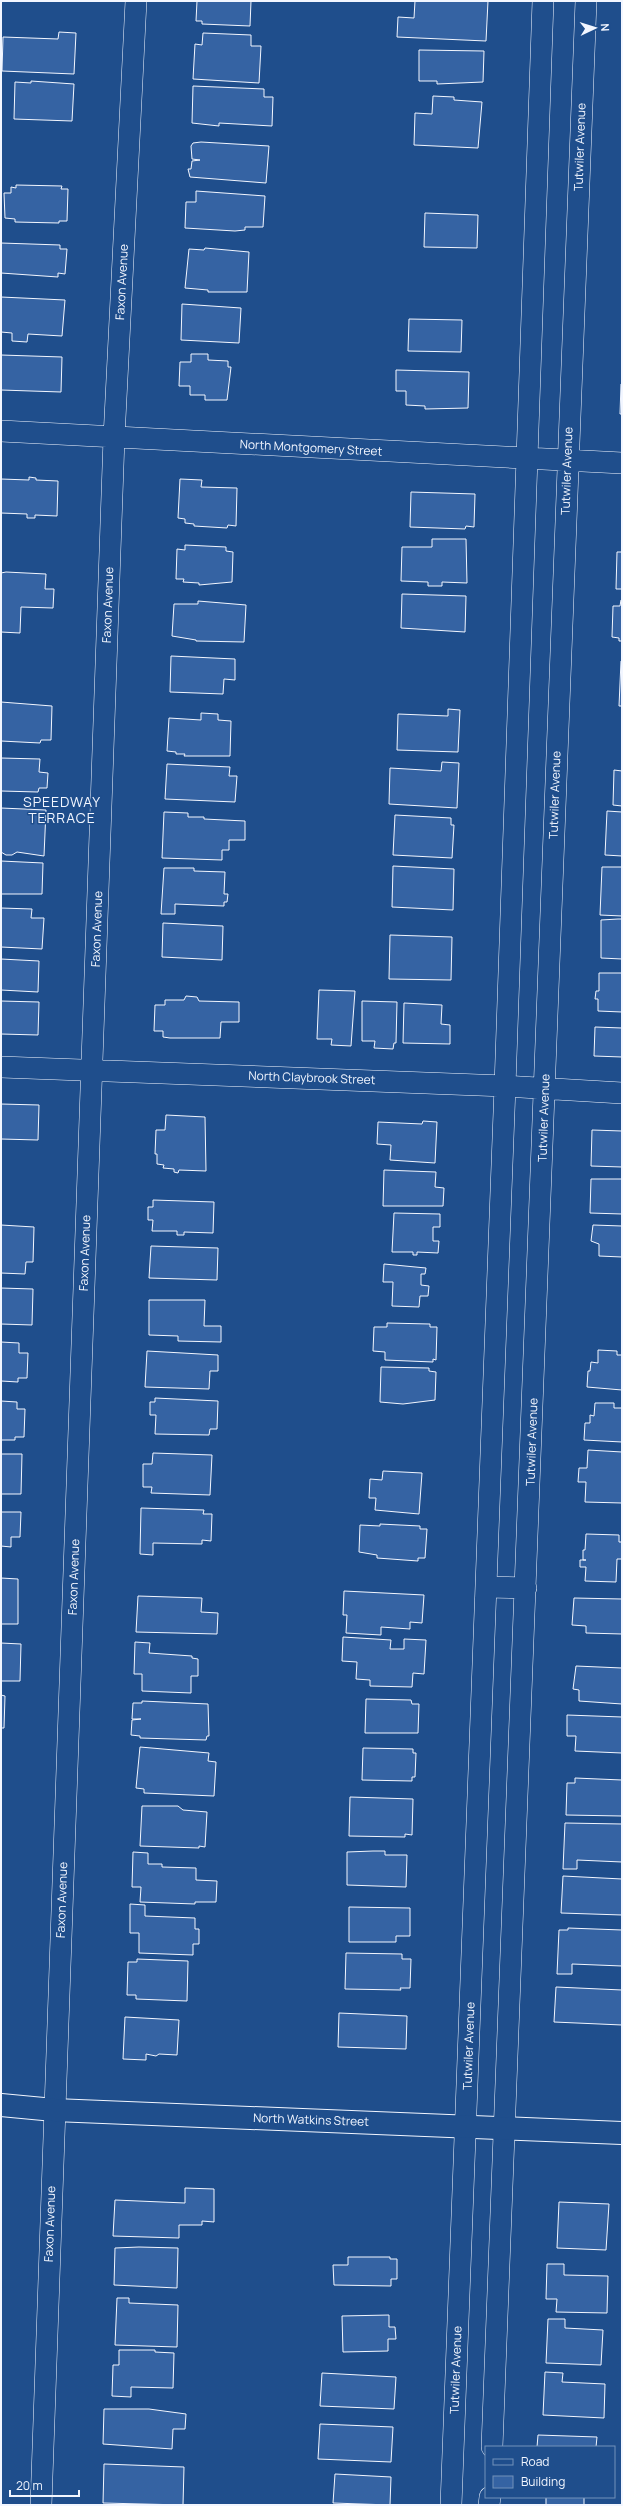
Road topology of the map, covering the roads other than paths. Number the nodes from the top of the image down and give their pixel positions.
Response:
1 (136, 1) edge
2 (543, 1) edge
3 (586, 1) edge
4 (1, 431) edge
5 (114, 438) junction
6 (527, 458) junction
7 (567, 460) junction
8 (622, 462) edge
9 (1, 1067) edge
10 (92, 1070) junction
11 (505, 1086) junction
12 (545, 1088) junction
13 (622, 1092) edge
14 (486, 1587) junction
15 (526, 1588) junction
16 (1, 2105) edge
17 (54, 2110) junction
18 (466, 2126) junction
19 (505, 2129) junction
20 (622, 2133) edge
21 (492, 2446) edge
22 (41, 2505) edge
23 (451, 2505) edge

1 - 5 street, Faxon Avenue
2 - 6 street, Tutwiler Avenue
3 - 7 street, Tutwiler Avenue
4 - 5 street, North Montgomery Street
5 - 6 street, North Montgomery Street
5 - 10 street, Faxon Avenue
6 - 7 street, North Montgomery Street
6 - 11 street, Tutwiler Avenue
7 - 8 street, North Montgomery Street
7 - 12 street, Tutwiler Avenue
9 - 10 street, North Claybrook Street
10 - 11 street, North Claybrook Street
10 - 17 street, Faxon Avenue
11 - 12 street, North Claybrook Street
11 - 14 street, Tutwiler Avenue
12 - 13 street, North Claybrook Street
12 - 15 street, Tutwiler Avenue
14 - 15 street
14 - 18 street, Tutwiler Avenue
15 - 19 street, Tutwiler Avenue
16 - 17 main road, North Watkins Street
17 - 18 main road, North Watkins Street
17 - 22 street, Faxon Avenue
18 - 19 main road, North Watkins Street
18 - 23 street, Tutwiler Avenue
19 - 20 main road, North Watkins Street
19 - 21 street, Tutwiler Avenue

